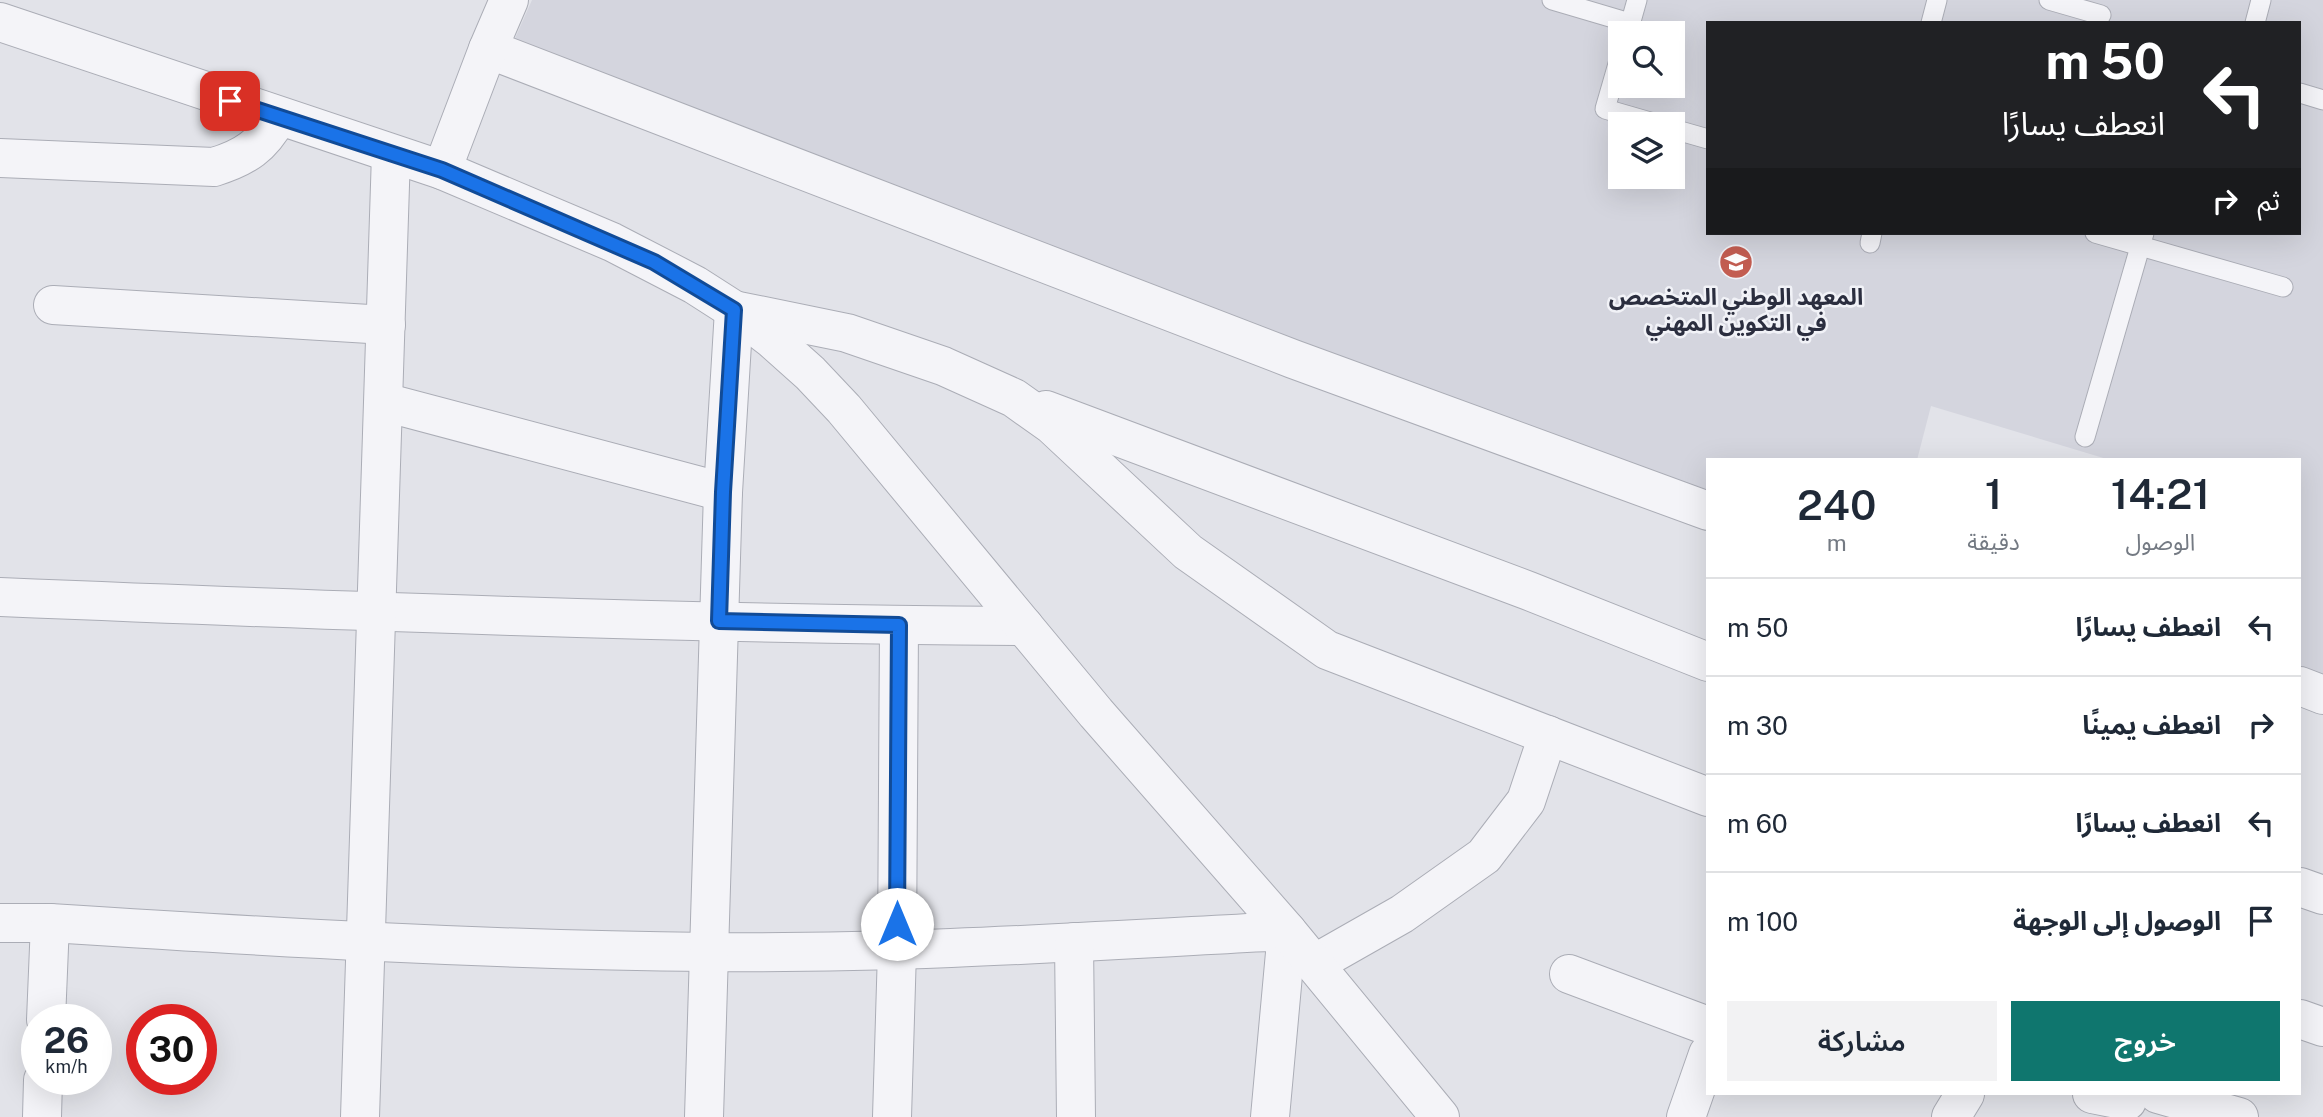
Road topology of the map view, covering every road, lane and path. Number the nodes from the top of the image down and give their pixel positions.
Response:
1 (509, 0) edge
2 (1552, 0) edge
3 (1637, 0) edge
4 (1937, 0) edge
5 (2049, 0) edge
6 (2261, 0) edge
7 (2102, 13) edge
8 (1610, 21) edge
9 (1631, 21) edge
10 (1932, 21) edge
11 (2256, 21) edge
12 (0, 22) edge
13 (488, 49) junction
14 (2301, 93) edge
15 (1608, 98) edge
16 (2323, 100) edge
17 (1615, 112) edge
18 (278, 117) junction
19 (1685, 132) edge
20 (1706, 138) edge
21 (391, 154) junction
22 (0, 158) edge
23 (442, 170) junction
24 (2111, 235) edge
25 (2142, 239) edge
26 (2283, 287) dead end
27 (53, 305) dead end
28 (734, 310) junction
29 (386, 325) junction
30 (1014, 398) junction
31 (384, 402) junction
32 (2085, 437) dead end
33 (723, 492) junction
34 (1706, 510) edge
35 (0, 597) edge
36 (377, 612) junction
37 (719, 621) junction
38 (899, 625) junction
39 (1024, 626) junction
40 (1706, 661) edge
41 (2301, 686) edge
42 (2323, 695) edge
43 (1548, 735) junction
44 (1706, 796) edge
45 (2301, 887) edge
46 (2323, 895) edge
47 (0, 923) edge
48 (50, 923) junction
49 (1287, 931) junction
50 (367, 942) junction
51 (1074, 942) junction
52 (897, 951) junction
53 (709, 952) junction
54 (1314, 964) junction
55 (1569, 974) dead end
56 (47, 1004) edge
57 (2301, 1019) edge
58 (1706, 1025) edge
59 (2323, 1027) edge
60 (1706, 1060) edge
61 (43, 1095) edge
62 (1964, 1095) edge
63 (2125, 1100) edge
64 (42, 1117) edge
65 (360, 1117) edge
66 (704, 1117) edge
67 (892, 1117) edge
68 (1076, 1117) edge
69 (1270, 1117) edge
70 (1440, 1117) edge
71 (1686, 1117) edge
72 (1951, 1117) edge
73 (2239, 1117) edge

1 - 13 street
2 - 8 lane
3 - 9 lane
4 - 10 lane
5 - 7 lane
6 - 11 lane
12 - 18 street
13 - 23 street
13 - 34 street
14 - 16 lane
15 - 17 lane
18 - 21 street
18 - 22 street
19 - 20 lane
21 - 23 street
21 - 29 street
23 - 28 street
24 - 25 lane
25 - 26 lane
25 - 32 lane
27 - 29 street
28 - 30 street
28 - 33 street
28 - 39 street
29 - 31 street
30 - 40 street
30 - 43 street
31 - 33 street
31 - 36 street
33 - 37 street
35 - 36 street
36 - 37 street
36 - 50 street
37 - 38 street
37 - 53 street
38 - 39 street
38 - 52 street
39 - 49 street
41 - 42 street
43 - 44 street
43 - 54 street
45 - 46 street
47 - 48 street
48 - 50 street
48 - 56 street
49 - 51 street
49 - 54 street
49 - 69 street
50 - 53 street
50 - 65 street
51 - 52 street
51 - 68 street
52 - 53 street
52 - 67 street
53 - 66 street
54 - 70 street
55 - 58 street
57 - 59 street
60 - 71 street
61 - 64 street
62 - 72 street
63 - 73 street

